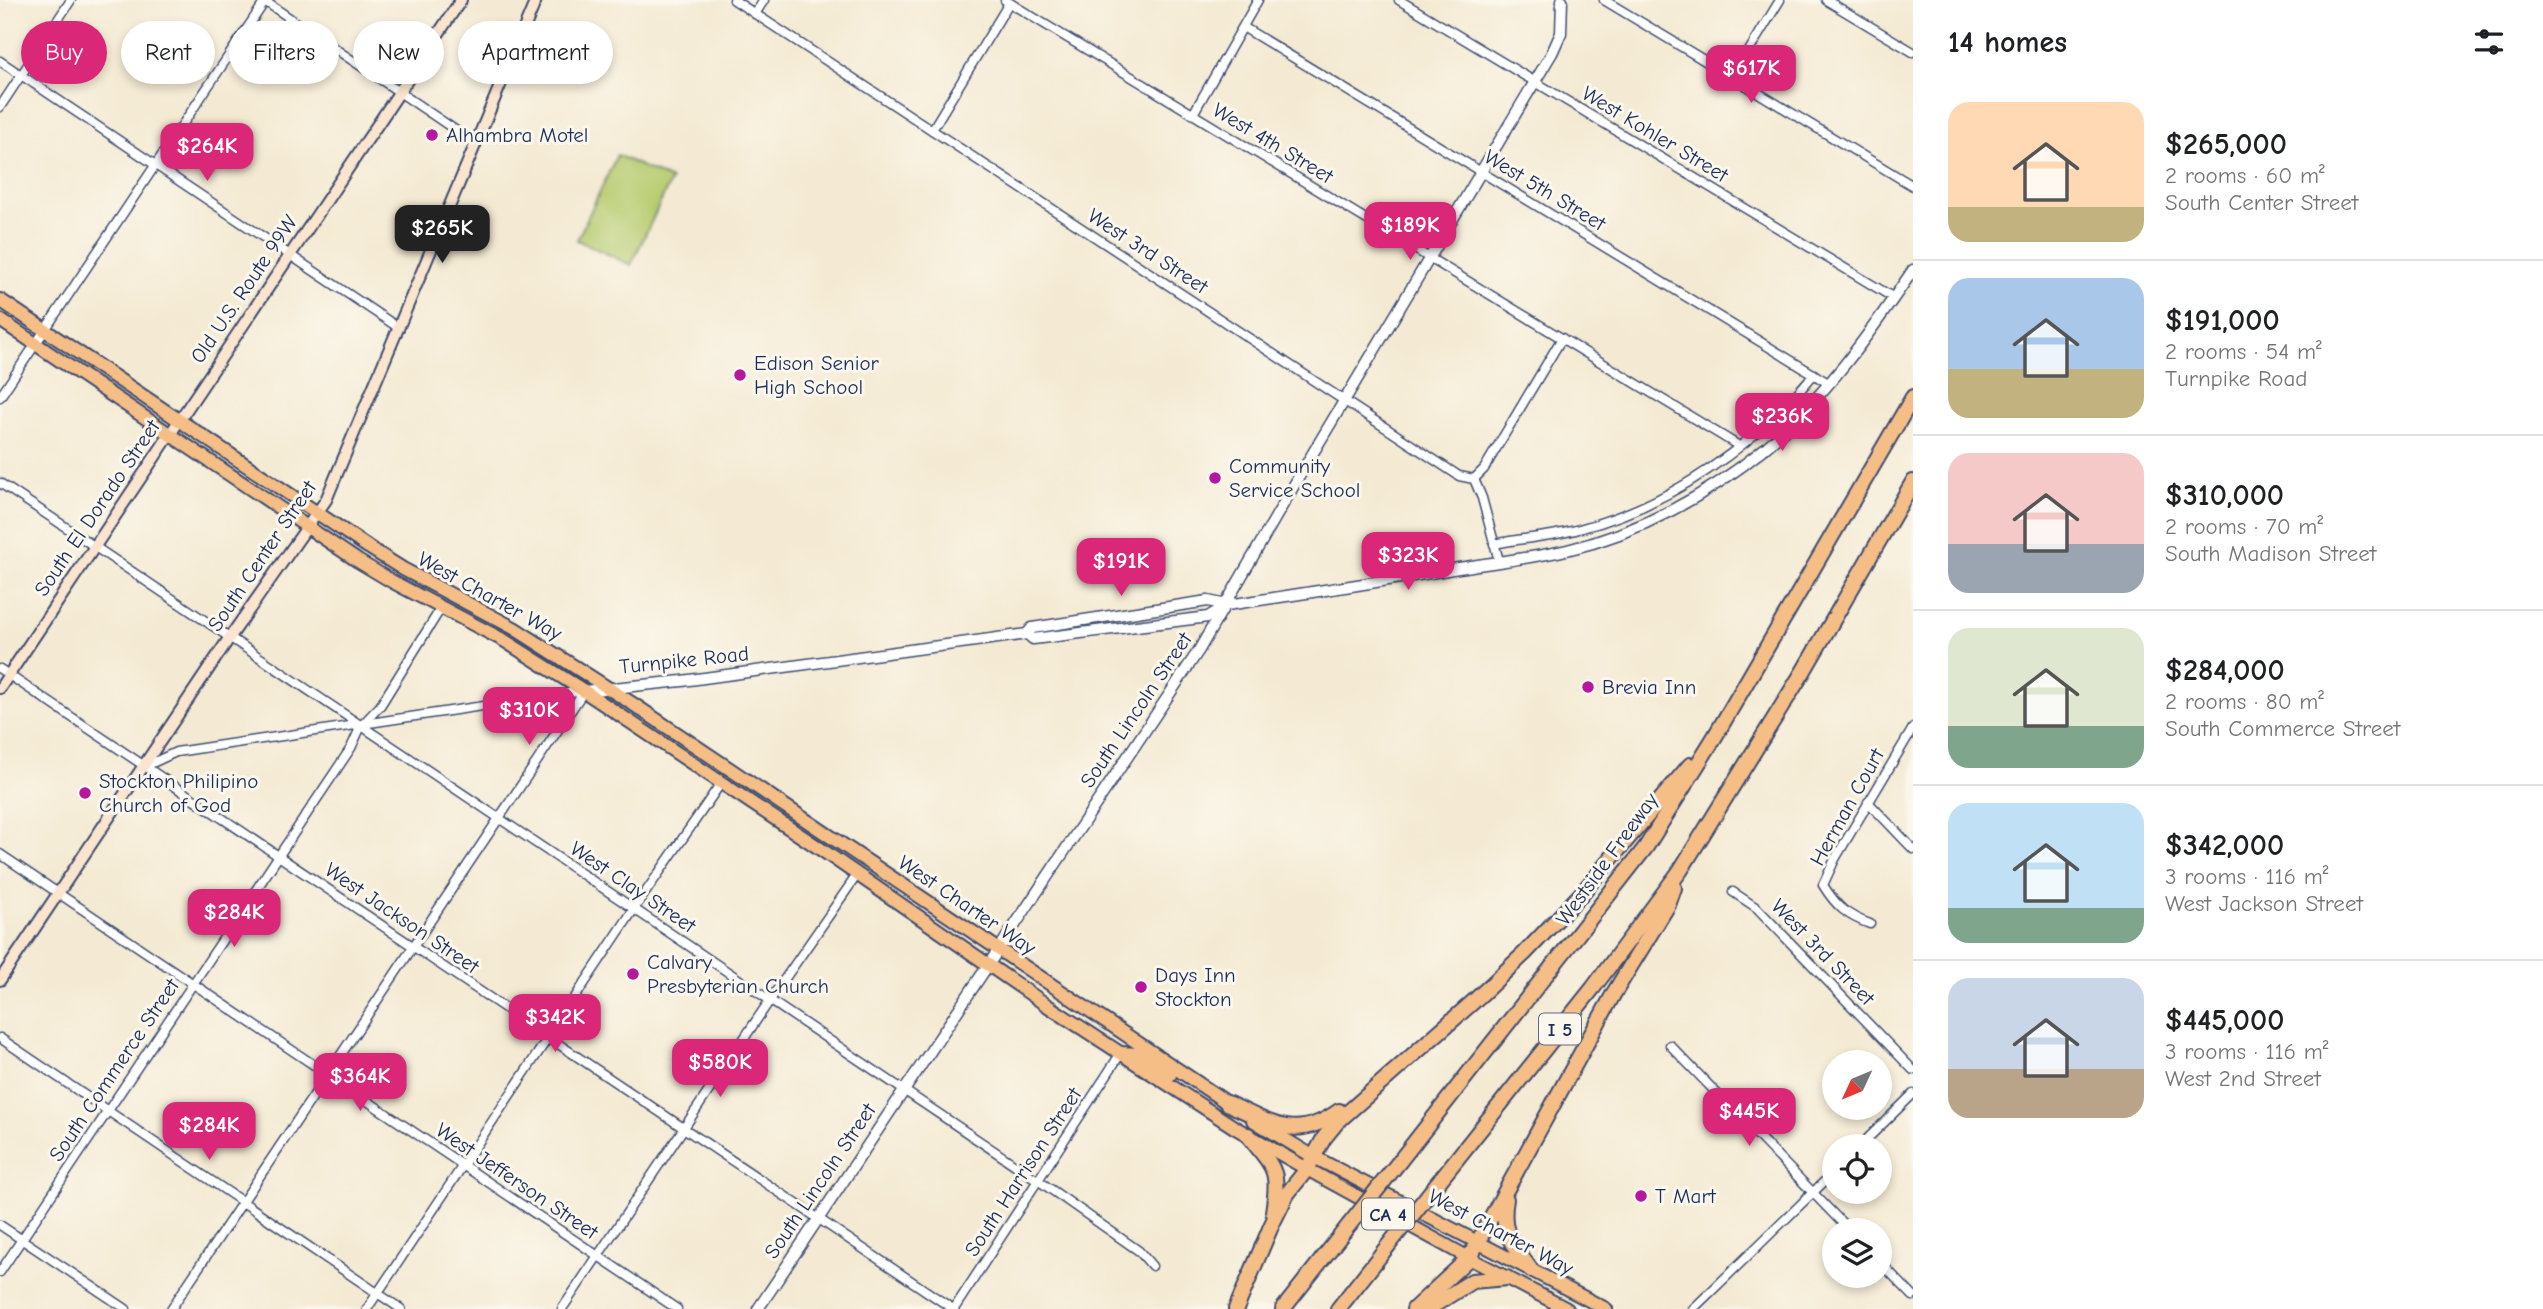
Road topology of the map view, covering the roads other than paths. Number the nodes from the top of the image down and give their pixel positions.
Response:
1 (71, 0) edge
2 (461, 0) edge
3 (536, 0) edge
4 (734, 0) edge
5 (764, 0) edge
6 (1258, 0) edge
7 (1399, 0) edge
8 (1562, 0) edge
9 (1604, 0) edge
10 (1780, 0) edge
11 (1826, 0) edge
12 (265, 1) edge
13 (1007, 1) edge
14 (755, 14) junction
15 (57, 21) edge
16 (1243, 27) junction
17 (1913, 52) edge
18 (0, 61) edge
19 (21, 74) edge
20 (21, 76) edge
21 (1733, 77) junction
22 (1535, 82) junction
23 (35, 84) edge
24 (399, 92) junction
25 (0, 107) edge
26 (1193, 114) junction
27 (932, 130) junction
28 (476, 144) junction
29 (155, 165) junction
30 (1481, 172) junction
31 (1913, 186) edge
32 (290, 255) junction
33 (1430, 257) junction
34 (1913, 270) edge
35 (1894, 298) junction
36 (0, 300) edge
37 (0, 320) edge
38 (399, 328) junction
39 (44, 330) junction
40 (1562, 338) junction
41 (35, 344) junction
42 (1814, 374) junction
43 (1828, 383) junction
44 (0, 397) edge
45 (1913, 397) edge
46 (1345, 401) junction
47 (180, 419) junction
48 (171, 435) junction
49 (1739, 446) junction
50 (1474, 479) junction
51 (1913, 482) edge
52 (0, 483) edge
53 (317, 513) junction
54 (307, 526) junction
55 (1494, 544) junction
56 (95, 546) junction
57 (1499, 561) junction
58 (1227, 606) junction
59 (441, 608) junction
60 (1027, 634) junction
61 (230, 637) junction
62 (4, 672) edge
63 (0, 688) edge
64 (607, 688) junction
65 (584, 691) junction
66 (361, 726) junction
67 (1913, 728) edge
68 (1714, 738) junction
69 (146, 766) junction
70 (721, 783) junction
71 (770, 797) junction
72 (1868, 802) junction
73 (499, 818) junction
74 (1913, 849) edge
75 (0, 854) edge
76 (279, 856) junction
77 (1680, 871) junction
78 (857, 875) junction
79 (909, 891) junction
80 (1733, 892) dead end
81 (59, 894) junction
82 (634, 909) junction
83 (1870, 925) dead end
84 (414, 947) junction
85 (999, 950) junction
86 (990, 964) junction
87 (0, 980) edge
88 (193, 984) junction
89 (770, 1000) junction
90 (549, 1037) junction
91 (0, 1038) edge
92 (1670, 1045) dead end
93 (1121, 1054) junction
94 (1913, 1070) edge
95 (328, 1074) junction
96 (1191, 1079) junction
97 (1380, 1082) junction
98 (903, 1090) junction
99 (1913, 1094) edge
100 (1227, 1103) junction
101 (108, 1111) junction
102 (683, 1128) junction
103 (1872, 1134) edge
104 (1248, 1135) junction
105 (1310, 1163) junction
106 (463, 1165) junction
107 (1039, 1181) junction
108 (1822, 1184) edge
109 (1508, 1188) junction
110 (1813, 1193) junction
111 (243, 1202) junction
112 (1837, 1218) edge
113 (819, 1219) junction
114 (1272, 1224) junction
115 (0, 1225) edge
116 (22, 1239) junction
117 (1478, 1241) junction
118 (598, 1256) junction
119 (1469, 1258) junction
120 (1152, 1266) dead end
121 (1531, 1270) junction
122 (0, 1272) edge
123 (1892, 1274) edge
124 (1507, 1279) junction
125 (377, 1293) junction
126 (1913, 1296) edge
127 (1565, 1308) edge
128 (125, 1309) edge
129 (171, 1309) edge
130 (367, 1309) edge
131 (401, 1309) edge
132 (562, 1309) edge
133 (677, 1309) edge
134 (758, 1309) edge
135 (954, 1309) edge
136 (1236, 1309) edge
137 (1283, 1309) edge
138 (1338, 1309) edge
139 (1413, 1309) edge
140 (1428, 1309) edge
141 (1606, 1309) edge
142 (1693, 1309) edge

1 - 15 street
2 - 24 main road, Old U.S. Route 99W
3 - 28 main road, South Center Street
4 - 14 street, West 3rd Street
5 - 14 street
6 - 16 street
7 - 22 street, West Kohler Street
8 - 22 street, South Lincoln Street
9 - 21 street
10 - 21 street
11 - 17 street
12 - 24 street
12 - 29 street
13 - 26 street, West 4th Street
13 - 27 street
14 - 27 street, West 3rd Street
16 - 26 street
16 - 30 street, West 5th Street
18 - 19 street
20 - 25 street
21 - 31 street
22 - 30 street, South Lincoln Street
22 - 35 street, West Kohler Street
23 - 29 street
24 - 28 street
24 - 32 main road, Old U.S. Route 99W
26 - 33 street, West 4th Street
27 - 46 street, West 3rd Street
28 - 38 main road, South Center Street
29 - 32 street
29 - 39 street
30 - 33 street, South Lincoln Street
30 - 42 street, West 5th Street
32 - 38 street
32 - 47 main road, Old U.S. Route 99W
33 - 40 street, West 4th Street
33 - 46 street, South Lincoln Street
34 - 35 street, Turnpike Road
35 - 43 street, Turnpike Road
36 - 39 main road
37 - 41 main road
38 - 53 main road, South Center Street
39 - 41 street
39 - 47 main road
40 - 49 street, West 4th Street
40 - 50 street
41 - 44 street
41 - 48 main road
42 - 43 street, West 5th Street
42 - 49 street
43 - 57 street, Turnpike Road
45 - 68 highway, Westside Freeway / I 5
46 - 50 street, West 3rd Street
46 - 58 street, South Lincoln Street
47 - 48 main road, South El Dorado Street
47 - 53 main road, West Charter Way
48 - 54 main road, West Charter Way
48 - 56 main road, South El Dorado Street
49 - 55 street
50 - 55 street
51 - 77 highway, I 5
52 - 56 street, West Clay Street
53 - 54 main road, South Center Street
53 - 64 main road, West Charter Way
54 - 59 main road, West Charter Way
54 - 61 main road, South Center Street
55 - 57 street
56 - 61 street, West Clay Street
56 - 62 main road, South El Dorado Street
57 - 58 street, Turnpike Road
58 - 60 street, Turnpike Road
58 - 60 street, Turnpike Road
58 - 85 street, South Lincoln Street
59 - 65 main road, West Charter Way
59 - 66 street, South Commerce Street
60 - 64 street, Turnpike Road
61 - 66 street, West Clay Street
61 - 69 main road, South Center Street
62 - 63 main road, South El Dorado Street
62 - 69 street, West Jackson Street
64 - 65 street, Turnpike Road
64 - 71 main road, West Charter Way
65 - 66 street, Turnpike Road
65 - 70 main road, West Charter Way
65 - 73 street
66 - 69 street, Turnpike Road
66 - 73 street, West Clay Street
66 - 76 street, South Commerce Street
67 - 72 street, Herman Court
68 - 97 highway
68 - 137 highway, Westside Freeway / I 5, bridge
69 - 76 street, West Jackson Street
69 - 81 main road, South Center Street
70 - 71 main road
70 - 78 main road, West Charter Way
70 - 82 street
71 - 79 main road, West Charter Way
72 - 74 street
72 - 83 street, Herman Court
73 - 82 street, West Clay Street
73 - 84 street
75 - 81 street, West Jefferson Street
76 - 84 street, West Jackson Street
76 - 88 street, South Commerce Street
77 - 109 highway
77 - 138 highway, I 5, bridge
78 - 79 main road
78 - 86 main road, West Charter Way
78 - 89 street
79 - 85 main road, West Charter Way
80 - 94 street, West 3rd Street
81 - 87 main road, South Center Street
81 - 88 street, West Jefferson Street
82 - 89 street, West Clay Street
82 - 90 street
84 - 90 street, West Jackson Street
84 - 95 street
85 - 86 street, South Lincoln Street
85 - 96 main road, West Charter Way
86 - 93 main road, West Charter Way
86 - 98 street, South Lincoln Street
88 - 95 street, West Jefferson Street
88 - 101 street, South Commerce Street
89 - 98 street, West Clay Street
89 - 102 street
90 - 102 street, West Jackson Street
90 - 106 street
91 - 101 street
92 - 110 street
93 - 96 main road
93 - 104 main road, West Charter Way
93 - 107 street, South Harrison Street
95 - 106 street, West Jefferson Street
95 - 111 street
96 - 100 main road, West Charter Way
97 - 100 highway
97 - 105 highway
98 - 107 street, West Clay Street
98 - 113 street, South Lincoln Street
99 - 103 street
100 - 105 main road, West Charter Way
101 - 111 street
101 - 116 street, South Commerce Street
102 - 113 street, West Jackson Street
102 - 118 street
104 - 105 main road, West Charter Way
104 - 114 highway
105 - 114 highway
105 - 117 main road, West Charter Way / CA 4
105 - 119 main road, West Charter Way / CA 4
106 - 118 street, West Jefferson Street
106 - 125 street
107 - 120 street, West Clay Street
107 - 135 street, South Harrison Street
108 - 110 street
109 - 117 highway
109 - 121 highway
110 - 112 street
110 - 142 street
111 - 125 street
111 - 129 street
113 - 134 street, South Lincoln Street
113 - 135 street, West Jackson Street
114 - 136 highway
115 - 116 street
116 - 122 street, South Commerce Street
116 - 128 street
117 - 119 highway
117 - 121 main road, West Charter Way / CA 4
118 - 132 street
118 - 133 street, West Jefferson Street
119 - 124 main road, West Charter Way / CA 4
119 - 139 highway
121 - 141 main road, West Charter Way / CA 4
123 - 126 street
124 - 127 main road, West Charter Way / CA 4
124 - 140 highway
125 - 130 street
125 - 131 street

